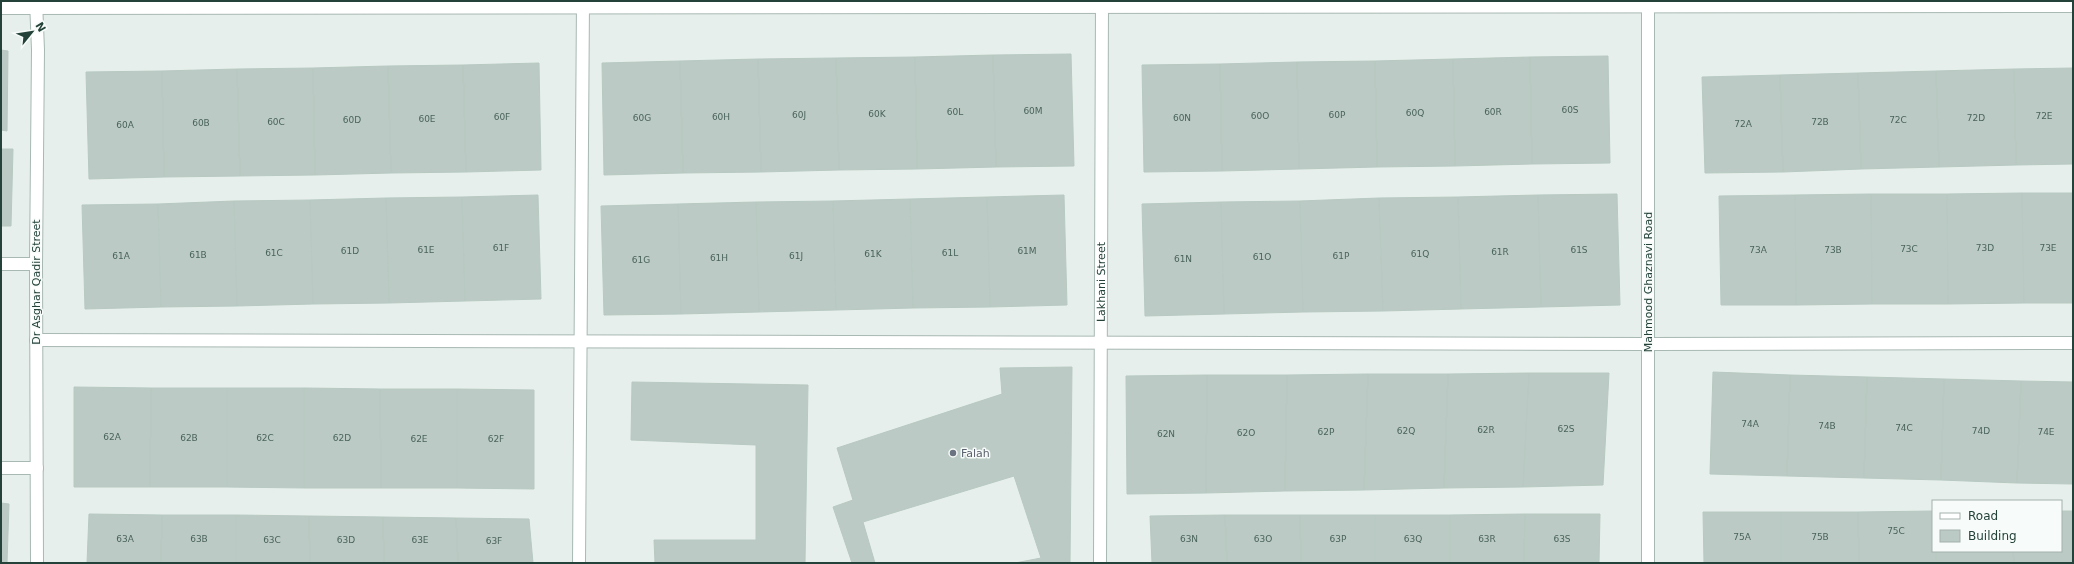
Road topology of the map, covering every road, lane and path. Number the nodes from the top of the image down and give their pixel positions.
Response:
1 (583, 4) edge
2 (1102, 4) edge
3 (1648, 4) edge
4 (36, 5) edge
5 (2073, 6) edge
6 (1, 8) edge
7 (1, 264) edge
8 (36, 264) junction
9 (36, 340) junction
10 (581, 341) junction
11 (1101, 343) junction
12 (2073, 343) edge
13 (1648, 344) junction
14 (1, 468) edge
15 (37, 468) junction
16 (37, 563) edge
17 (579, 563) edge
18 (1100, 563) edge
19 (1648, 563) edge

1 - 2 street
1 - 4 street
1 - 10 street
2 - 3 street
2 - 11 street, Lakhani Street
3 - 5 street
3 - 13 street, Mahmood Ghaznavi Road
4 - 6 street
4 - 8 street, Dr Asghar Qadir Street
7 - 8 street
8 - 9 street, Dr Asghar Qadir Street
9 - 10 street
9 - 15 street, Dr Asghar Qadir Street
10 - 11 street
10 - 17 street
11 - 13 street
11 - 18 street, Lakhani Street
12 - 13 street
13 - 19 street, Mahmood Ghaznavi Road
14 - 15 street
15 - 16 street, Dr Asghar Qadir Street

